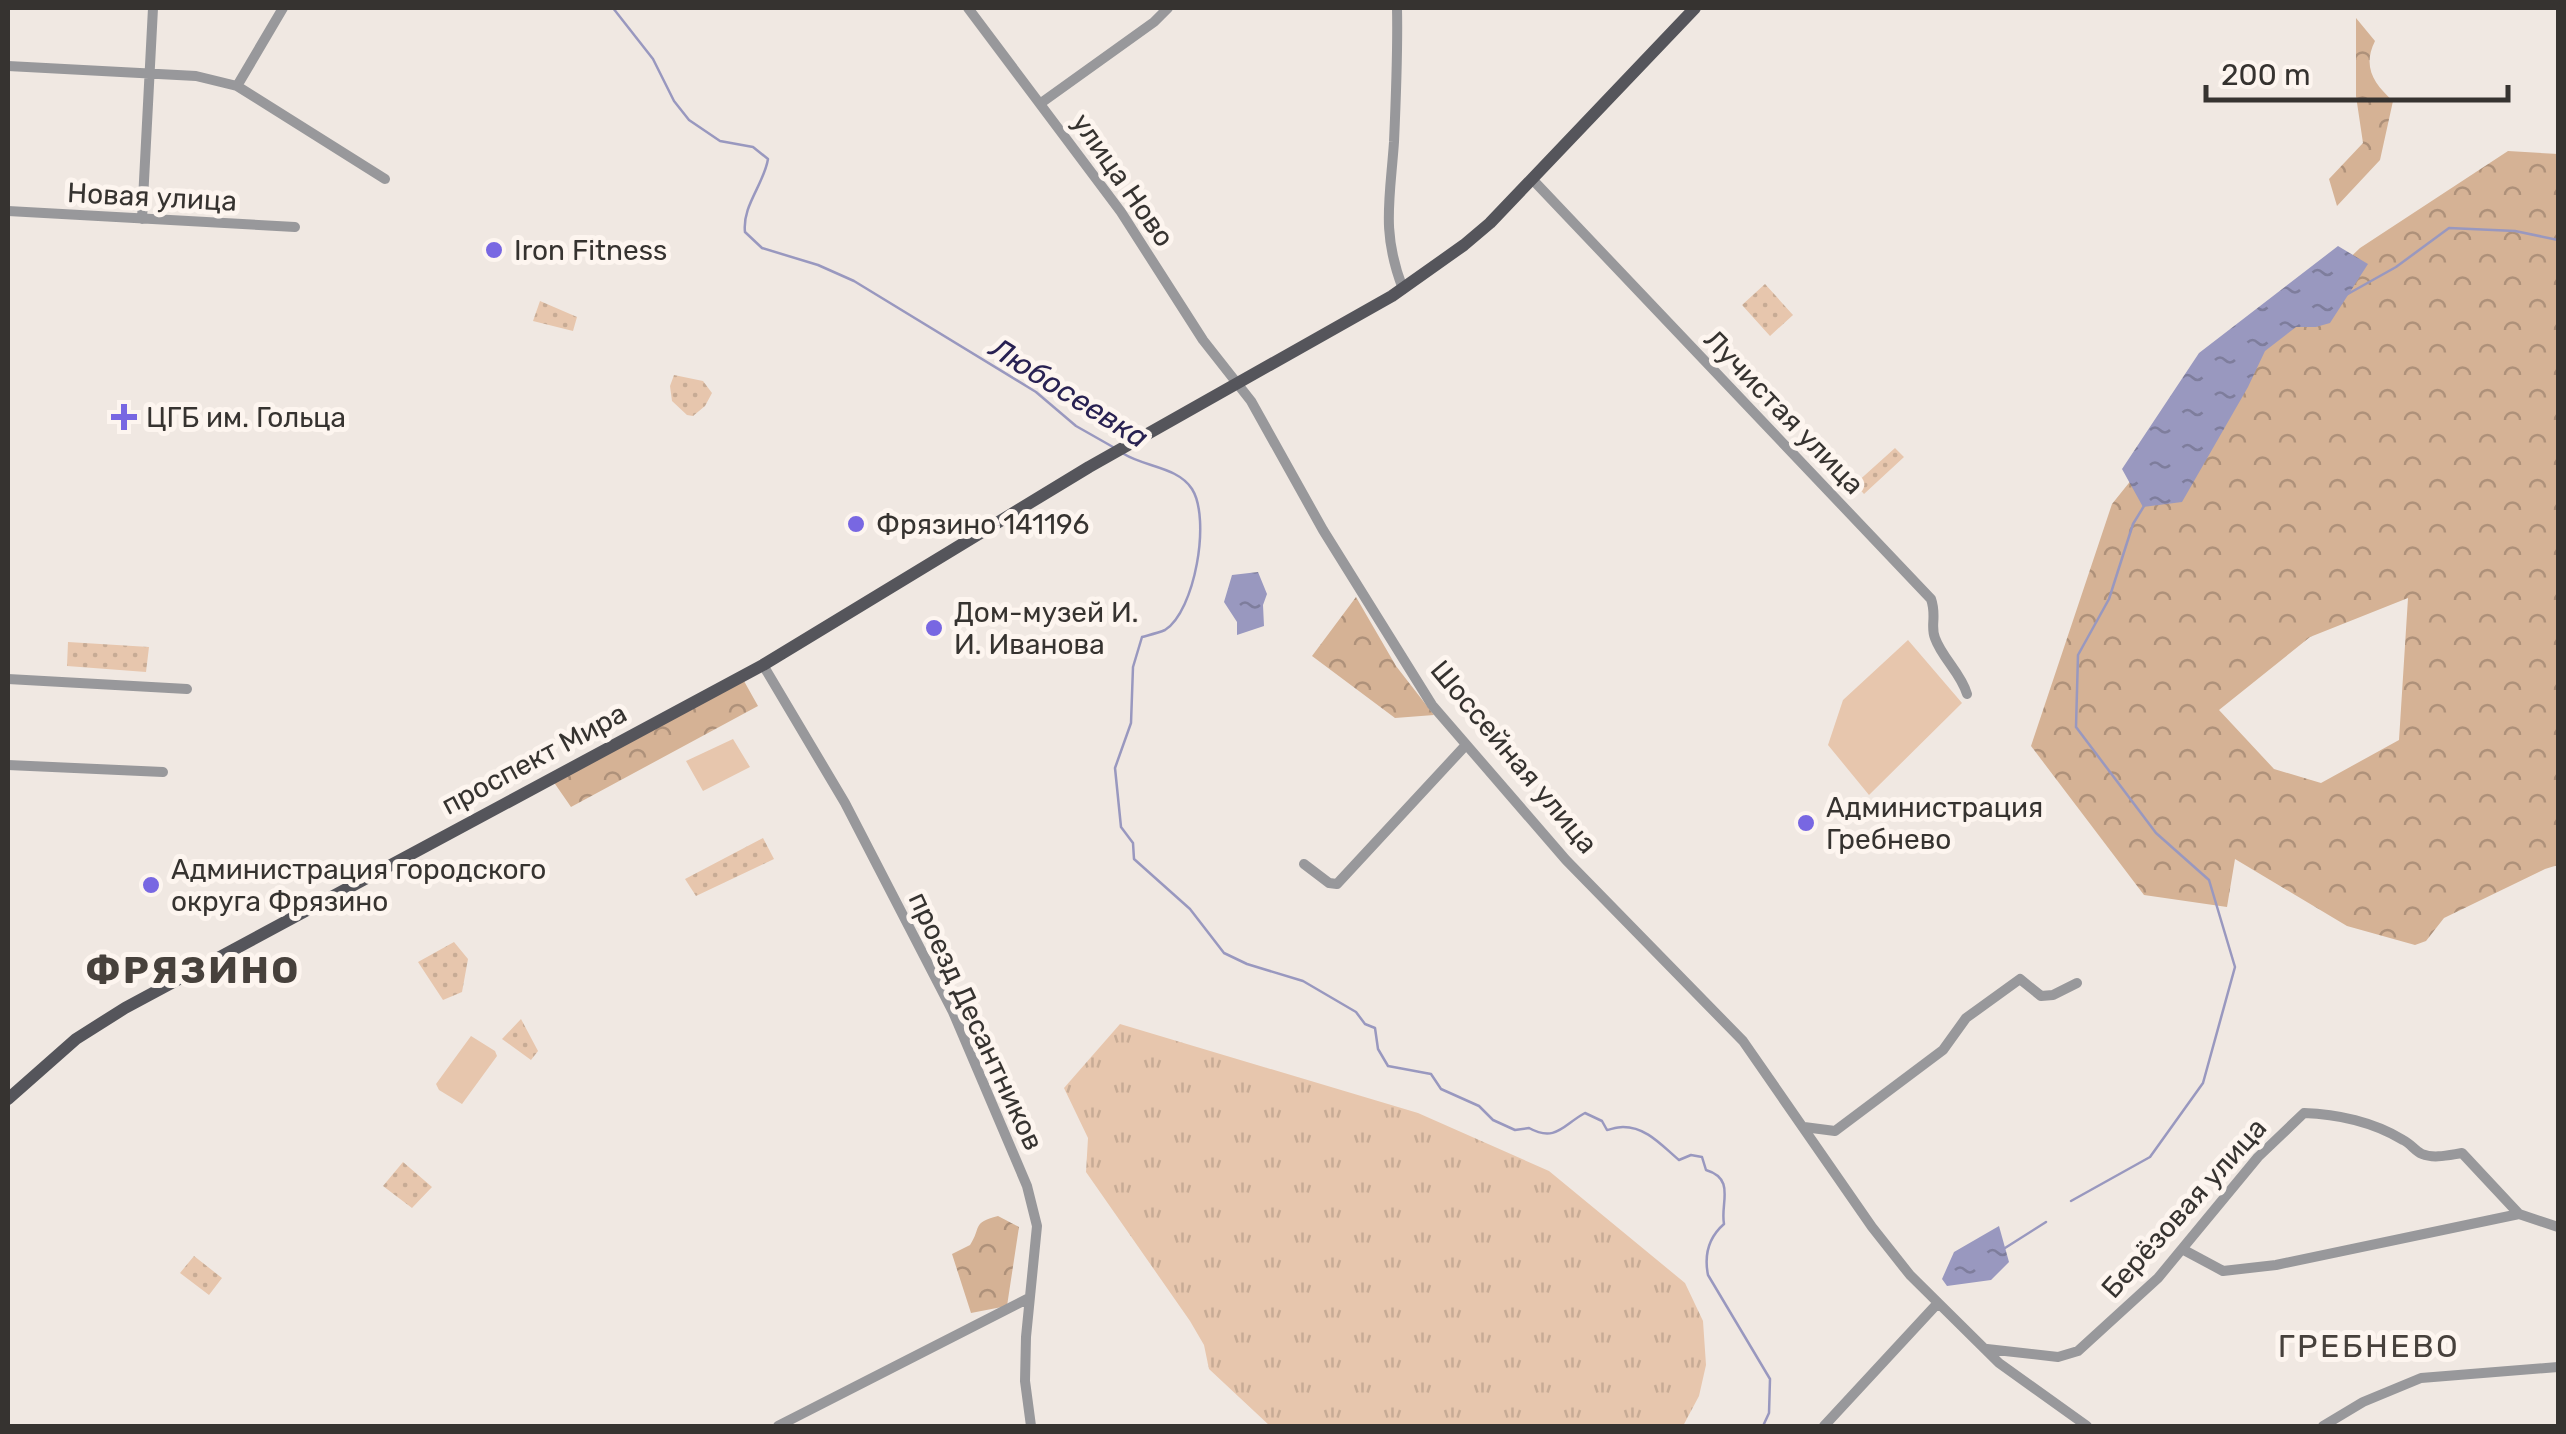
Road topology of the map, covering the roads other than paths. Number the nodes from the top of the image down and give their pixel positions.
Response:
1 (152, 8) edge
2 (282, 8) edge
3 (968, 8) edge
4 (1168, 8) edge
5 (1396, 8) edge
6 (1695, 8) edge
7 (8, 66) edge
8 (149, 76) junction
9 (237, 86) junction
10 (1040, 103) junction
11 (385, 179) dead end
12 (1532, 179) junction
13 (8, 211) edge
14 (142, 219) junction
15 (295, 228) dead end
16 (1402, 289) junction
17 (1237, 381) junction
18 (764, 666) junction
19 (8, 679) edge
20 (187, 689) dead end
21 (1967, 694) dead end
22 (1465, 746) junction
23 (8, 765) edge
24 (164, 772) dead end
25 (1304, 864) dead end
26 (2077, 983) dead end
27 (8, 1100) edge
28 (1804, 1127) junction
29 (2520, 1214) junction
30 (2558, 1226) edge
31 (2182, 1249) junction
32 (1030, 1298) junction
33 (1937, 1304) junction
34 (1984, 1349) junction
35 (2033, 1356) junction
36 (2558, 1367) edge
37 (2016, 1376) junction
38 (778, 1426) edge
39 (1032, 1426) edge
40 (1824, 1426) edge
41 (2087, 1426) edge
42 (2323, 1426) edge

1 - 8 street
2 - 9 street
3 - 10 street, улица Ново
4 - 10 street
5 - 16 street
6 - 12 main road
7 - 8 street
8 - 9 street
8 - 14 street
9 - 11 street
10 - 17 street, улица Ново
12 - 16 main road
12 - 21 street, Лучистая улица
13 - 14 street, Новая улица
14 - 15 street, Новая улица
16 - 17 main road
17 - 18 main road, проспект Мира
17 - 22 street, Шоссейная улица
18 - 27 main road, проспект Мира
18 - 32 street, проезд Десантников
19 - 20 street
22 - 25 street
22 - 28 street, Шоссейная улица
23 - 24 street
26 - 28 street
28 - 33 street, Шоссейная улица
29 - 30 street
29 - 31 street
29 - 31 street, Берёзовая улица
31 - 35 street, Берёзовая улица
32 - 38 street
32 - 39 street, проезд Десантников
33 - 34 street, Шоссейная улица
33 - 40 street
34 - 35 street, Берёзовая улица
34 - 37 street, Шоссейная улица
35 - 37 street
36 - 42 street
37 - 41 street, Шоссейная улица

